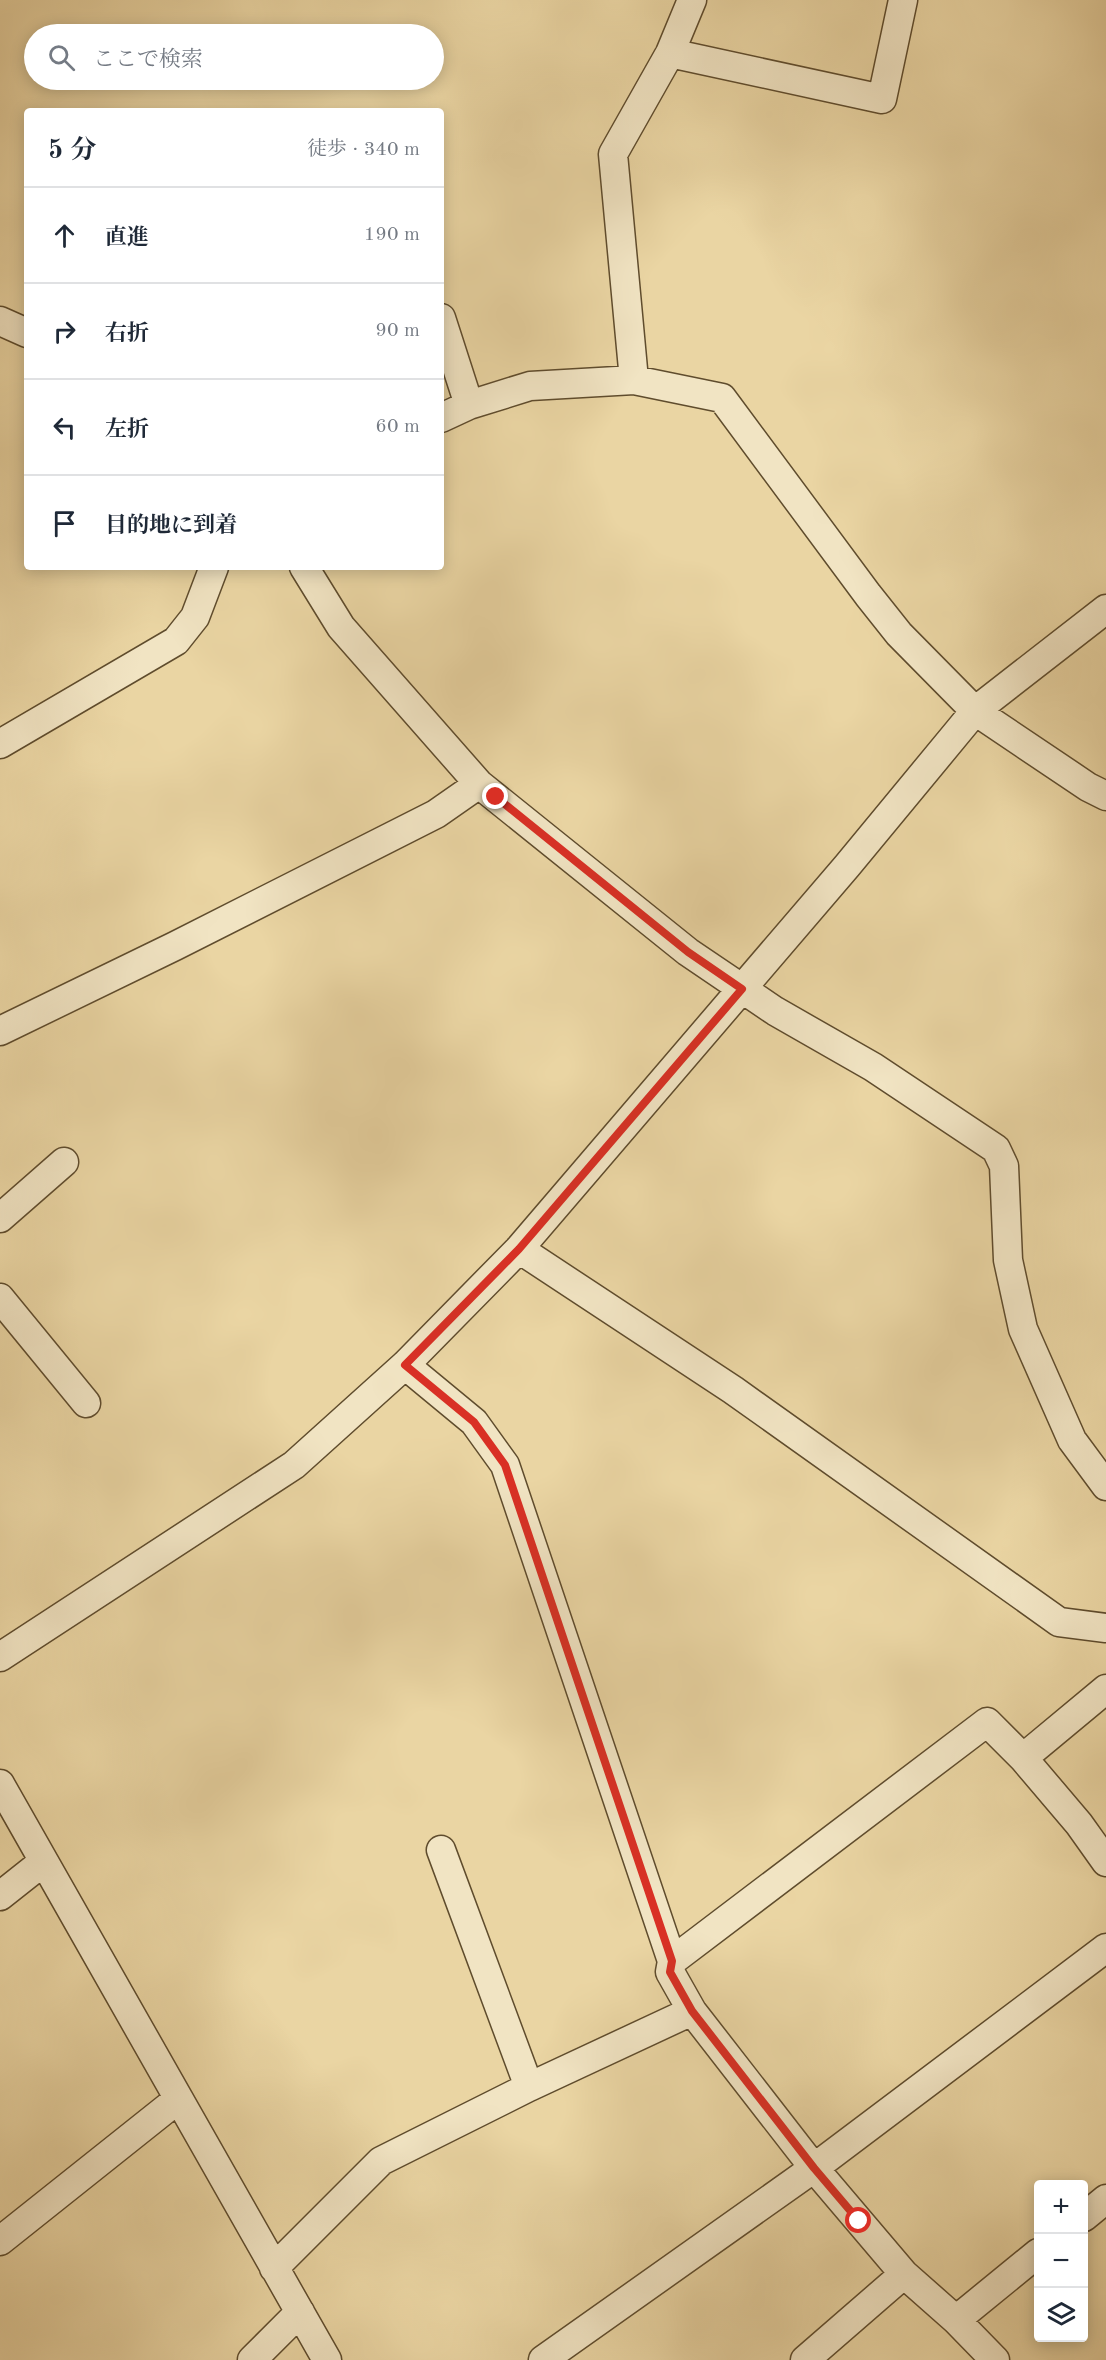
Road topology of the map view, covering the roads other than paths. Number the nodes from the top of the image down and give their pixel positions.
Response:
1 (692, 0) edge
2 (903, 0) edge
3 (670, 52) junction
4 (0, 321) edge
5 (444, 327) edge
6 (24, 332) edge
7 (634, 380) junction
8 (469, 405) junction
9 (444, 417) edge
10 (213, 570) edge
11 (306, 570) edge
12 (1106, 609) edge
13 (975, 711) junction
14 (0, 744) edge
15 (479, 784) junction
16 (1106, 796) edge
17 (742, 989) junction
18 (0, 1031) edge
19 (64, 1162) dead end
20 (0, 1218) edge
21 (519, 1249) junction
22 (0, 1298) edge
23 (405, 1365) junction
24 (86, 1403) dead end
25 (1106, 1486) edge
26 (1106, 1628) edge
27 (0, 1657) edge
28 (1106, 1689) edge
29 (1023, 1758) junction
30 (0, 1784) edge
31 (441, 1850) dead end
32 (43, 1862) junction
33 (1106, 1862) edge
34 (0, 1896) edge
35 (1106, 1948) edge
36 (672, 1961) junction
37 (692, 2011) junction
38 (530, 2087) junction
39 (177, 2100) junction
40 (814, 2168) junction
41 (1106, 2199) edge
42 (1088, 2213) edge
43 (0, 2241) edge
44 (1034, 2256) edge
45 (274, 2268) junction
46 (904, 2274) junction
47 (300, 2312) junction
48 (956, 2320) junction
49 (252, 2360) edge
50 (327, 2360) edge
51 (543, 2360) edge
52 (805, 2360) edge
53 (995, 2360) edge

1 - 3 street
2 - 3 street
3 - 7 street
4 - 6 street
5 - 8 street
7 - 8 street
7 - 13 street
8 - 9 street
10 - 14 street
11 - 15 street
12 - 13 street
13 - 16 street
13 - 17 street
15 - 17 street
15 - 18 street
17 - 21 street
17 - 25 street
19 - 20 street
21 - 23 street
21 - 26 street
22 - 24 street
23 - 27 street
23 - 36 street
28 - 29 street
29 - 33 street
29 - 36 street
30 - 32 street
31 - 38 street
32 - 34 street
32 - 39 street
35 - 40 street
36 - 37 street
37 - 38 street
37 - 40 street
38 - 45 street
39 - 43 street
39 - 45 street
40 - 46 street
40 - 51 street
41 - 42 street
44 - 48 street
45 - 47 street
46 - 48 street
46 - 52 street
47 - 49 street
47 - 50 street
48 - 53 street

